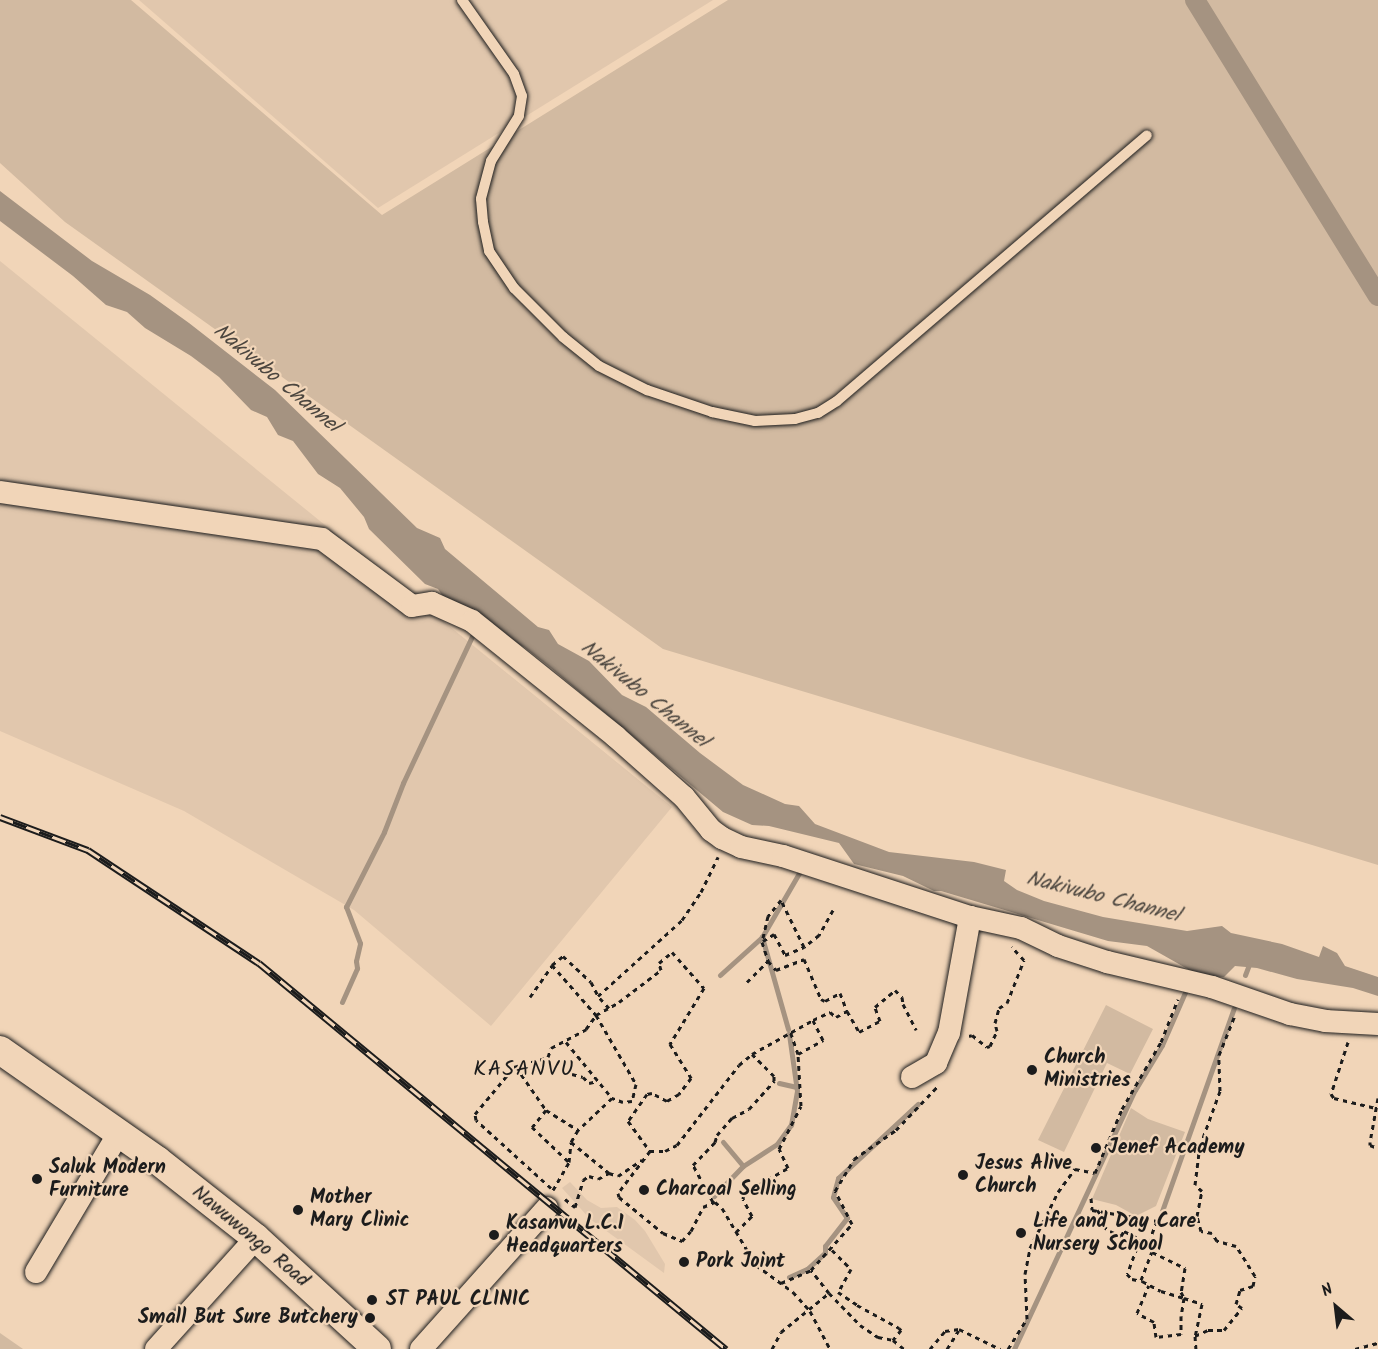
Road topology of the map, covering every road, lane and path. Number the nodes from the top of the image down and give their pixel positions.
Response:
1 (462, 0) edge
2 (1147, 135) dead end
3 (0, 492) edge
4 (718, 854) dead end
5 (833, 910) dead end
6 (970, 917) junction
7 (762, 942) junction
8 (804, 947) junction
9 (1024, 960) dead end
10 (768, 961) junction
11 (552, 965) junction
12 (1185, 981) junction
13 (747, 982) dead end
14 (598, 996) junction
15 (530, 997) dead end
16 (1241, 997) junction
17 (609, 1008) junction
18 (847, 1011) junction
19 (596, 1015) junction
20 (813, 1020) junction
21 (1367, 1022) edge
22 (916, 1030) dead end
23 (790, 1031) junction
24 (566, 1042) junction
25 (964, 1042) dead end
26 (0, 1050) edge
27 (752, 1054) junction
28 (798, 1054) junction
29 (516, 1067) junction
30 (572, 1074) dead end
31 (912, 1077) dead end
32 (598, 1081) junction
33 (939, 1083) dead end
34 (612, 1098) junction
35 (1378, 1098) edge
36 (1376, 1108) junction
37 (546, 1110) junction
38 (578, 1130) junction
39 (119, 1133) junction
40 (572, 1142) junction
41 (1378, 1148) edge
42 (650, 1151) junction
43 (569, 1162) junction
44 (609, 1173) junction
45 (550, 1198) junction
46 (1091, 1198) dead end
47 (713, 1202) junction
48 (1097, 1210) junction
49 (736, 1232) junction
50 (256, 1238) junction
51 (832, 1250) junction
52 (1152, 1252) junction
53 (811, 1270) junction
54 (36, 1272) dead end
55 (1141, 1280) junction
56 (781, 1283) junction
57 (1149, 1285) junction
58 (829, 1293) junction
59 (1184, 1298) junction
60 (810, 1311) junction
61 (959, 1329) junction
62 (1194, 1336) junction
63 (893, 1340) junction
64 (1378, 1343) edge
65 (156, 1349) edge
66 (377, 1349) edge
67 (421, 1349) edge
68 (772, 1349) edge
69 (830, 1349) edge
70 (904, 1349) edge
71 (930, 1349) edge
72 (947, 1349) edge
73 (1000, 1349) edge
74 (1008, 1349) edge
75 (1196, 1349) edge
76 (1355, 1349) edge

1 - 2 lane
3 - 6 street
4 - 14 path
5 - 8 path
6 - 12 street
6 - 31 street
7 - 8 path
7 - 8 path
7 - 10 path
9 - 25 path
10 - 13 path
10 - 18 path
11 - 14 path
11 - 15 path
11 - 19 path
12 - 16 street
12 - 74 path
14 - 17 path
16 - 21 street
16 - 62 path
17 - 19 path
17 - 42 path
18 - 20 path
18 - 22 path
19 - 24 path
19 - 34 path
20 - 23 path
20 - 28 path
21 - 36 path
23 - 27 path
23 - 28 path
24 - 29 path
24 - 32 path
26 - 39 street, Nawuwongo Road
27 - 42 path
27 - 47 path
28 - 49 path
29 - 37 path
29 - 45 path
30 - 32 path
32 - 34 path
33 - 51 path
34 - 38 path
35 - 36 path
36 - 41 path
37 - 38 path
37 - 43 path
38 - 40 path
39 - 50 street, Nawuwongo Road
39 - 54 street
40 - 43 path
40 - 44 path
42 - 44 path
42 - 47 path
43 - 45 path
44 - 45 path
45 - 67 street
46 - 48 path
47 - 49 path
48 - 52 path
48 - 55 path
49 - 56 path
50 - 65 street
50 - 66 street, Nawuwongo Road
51 - 53 path
51 - 63 path
52 - 55 path
52 - 59 path
53 - 56 path
53 - 58 path
55 - 57 path
56 - 60 path
57 - 59 path
57 - 59 path
58 - 60 path
58 - 63 path
59 - 62 path
60 - 68 path
60 - 69 path
61 - 71 path
61 - 72 path
61 - 73 path
62 - 75 path
63 - 70 path
64 - 76 path

